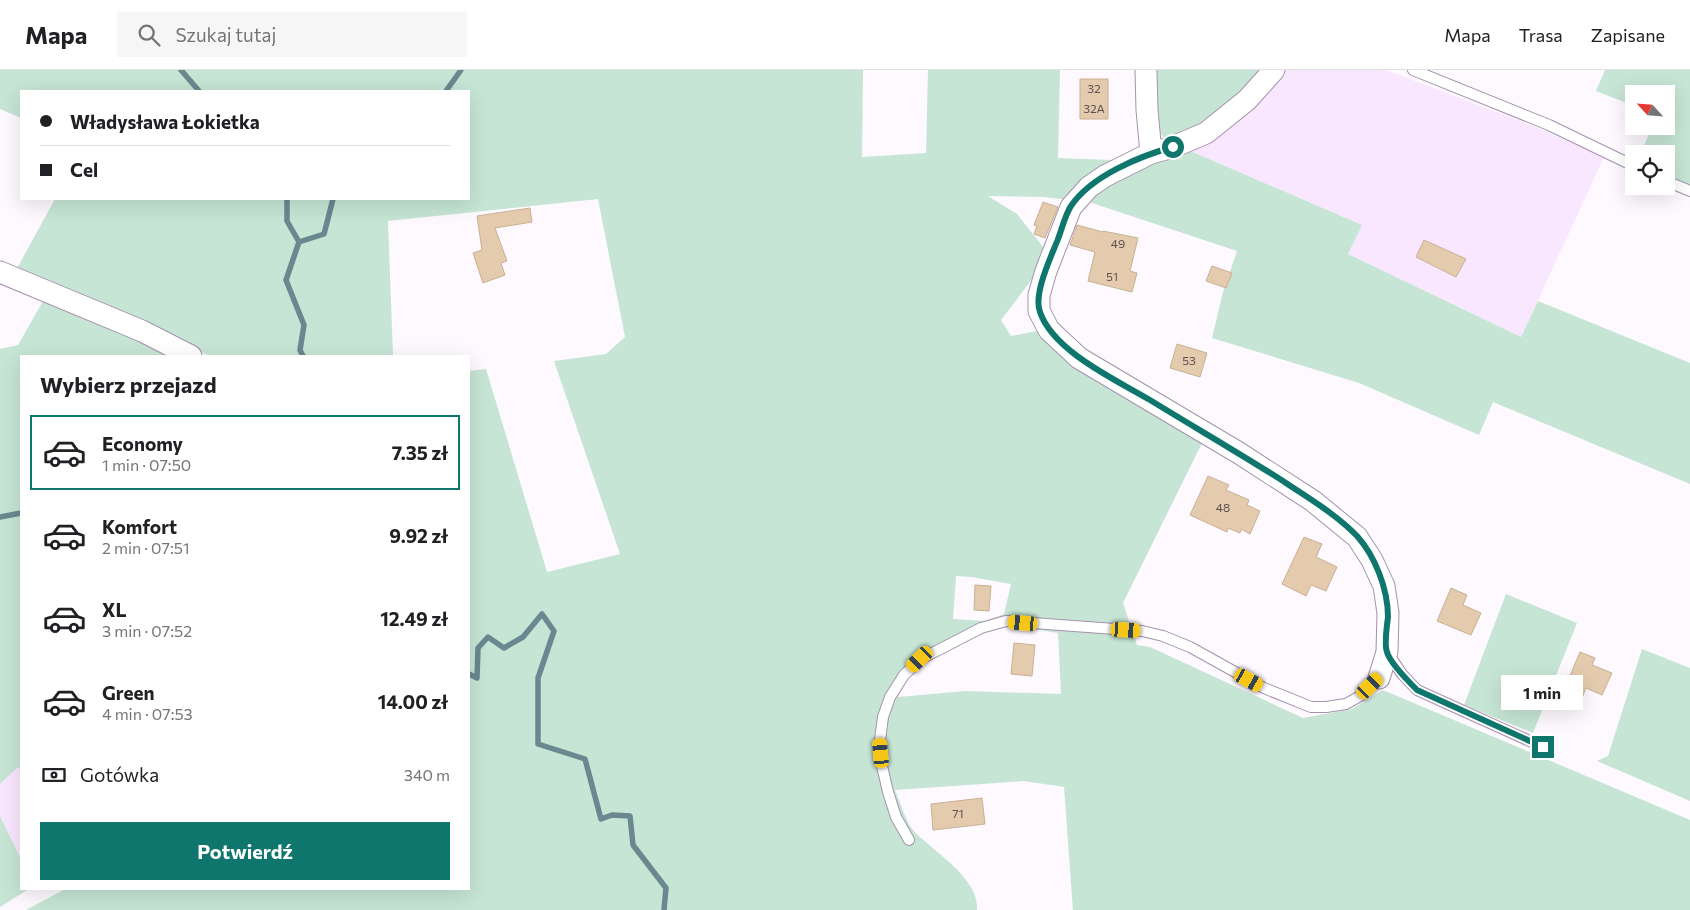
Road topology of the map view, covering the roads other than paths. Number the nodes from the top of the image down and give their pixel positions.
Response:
1 (1146, 70) edge
2 (1274, 70) edge
3 (1413, 70) edge
4 (1151, 153) junction
5 (1625, 162) edge
6 (1675, 185) edge
7 (1690, 191) edge
8 (0, 272) edge
9 (189, 355) edge
10 (1387, 652) junction
11 (1379, 678) joint
12 (1543, 747) dead end
13 (909, 840) dead end

1 - 4 street
2 - 4 street
3 - 5 lane
4 - 10 street
6 - 7 lane
8 - 9 street
10 - 11 street
10 - 12 lane
11 - 13 lane

